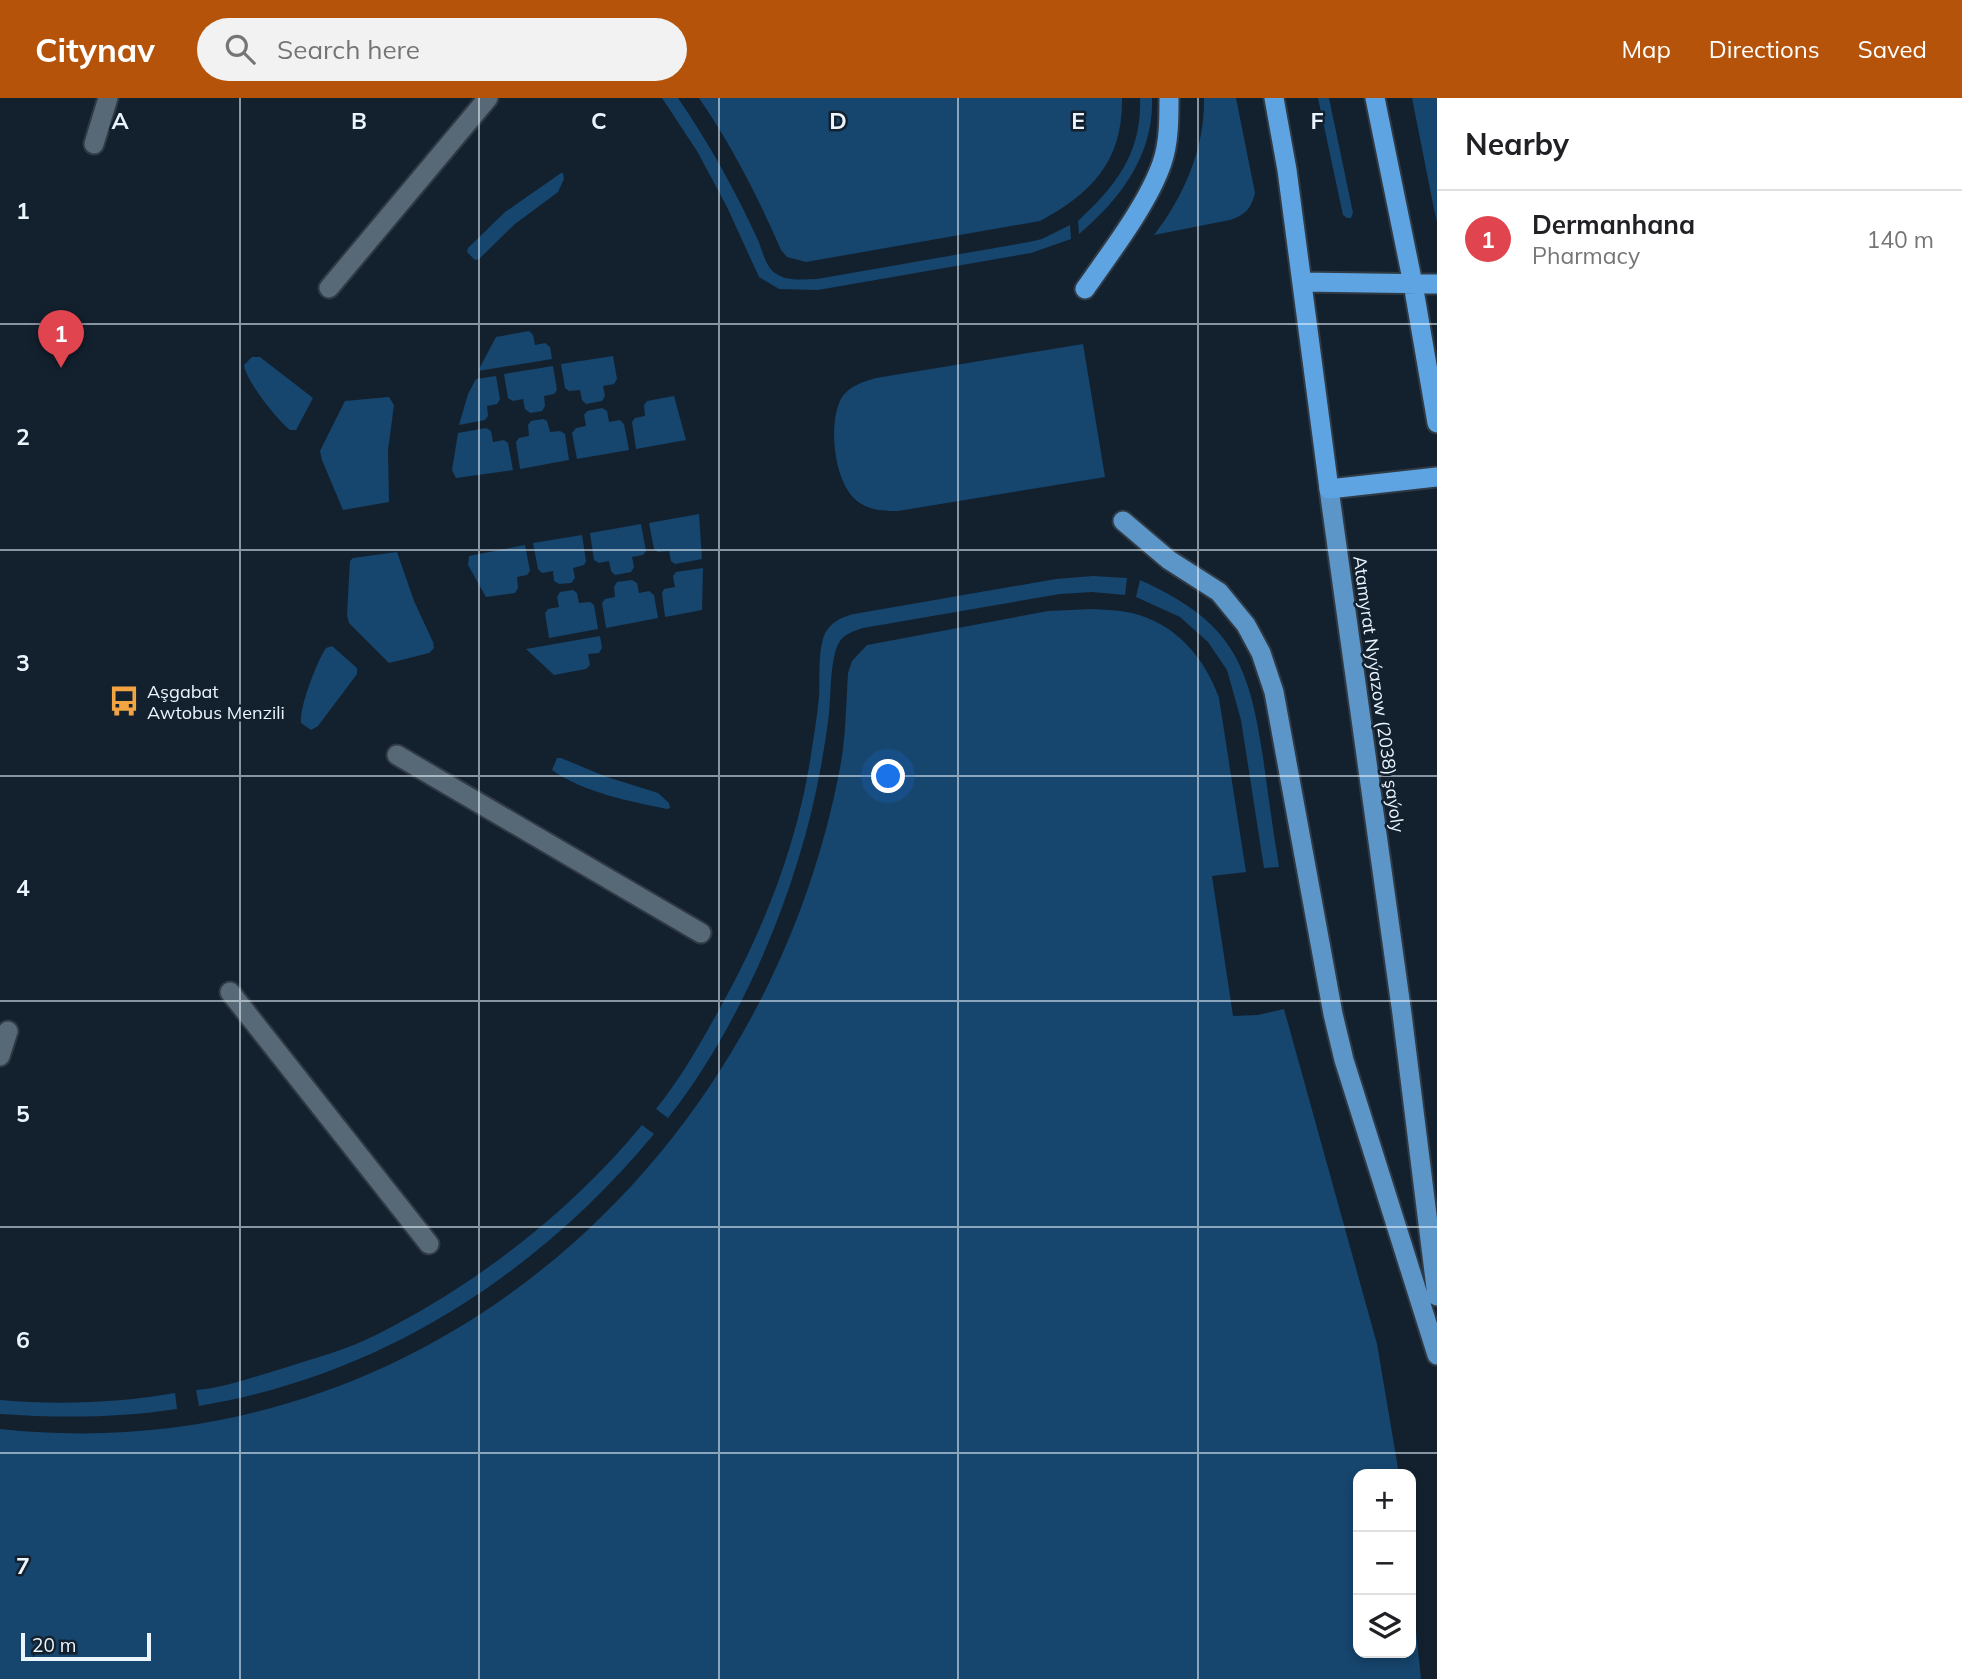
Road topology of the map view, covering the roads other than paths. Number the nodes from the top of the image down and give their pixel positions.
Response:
1 (108, 98) edge
2 (488, 98) edge
3 (1169, 98) edge
4 (1274, 98) edge
5 (1375, 98) edge
6 (94, 144) dead end
7 (1302, 282) junction
8 (1413, 284) junction
9 (1437, 284) edge
10 (328, 289) dead end
11 (1085, 289) dead end
12 (1437, 423) edge
13 (1437, 477) edge
14 (1329, 489) junction
15 (1123, 521) dead end
16 (397, 755) dead end
17 (701, 933) dead end
18 (230, 992) dead end
19 (8, 1031) dead end
20 (0, 1056) edge
21 (429, 1244) dead end
22 (1437, 1296) edge
23 (1437, 1355) edge

1 - 6 lane
2 - 10 lane
3 - 11 highway
4 - 7 highway, Atamyrat Nyýazow (2038) şaýoly
5 - 8 highway
7 - 8 highway
7 - 14 highway, Atamyrat Nyýazow (2038) şaýoly
8 - 9 highway
8 - 12 highway
13 - 14 highway
14 - 22 main road, Atamyrat Nyýazow (2038) şaýoly
15 - 23 main road
16 - 17 lane
18 - 21 lane
19 - 20 lane

